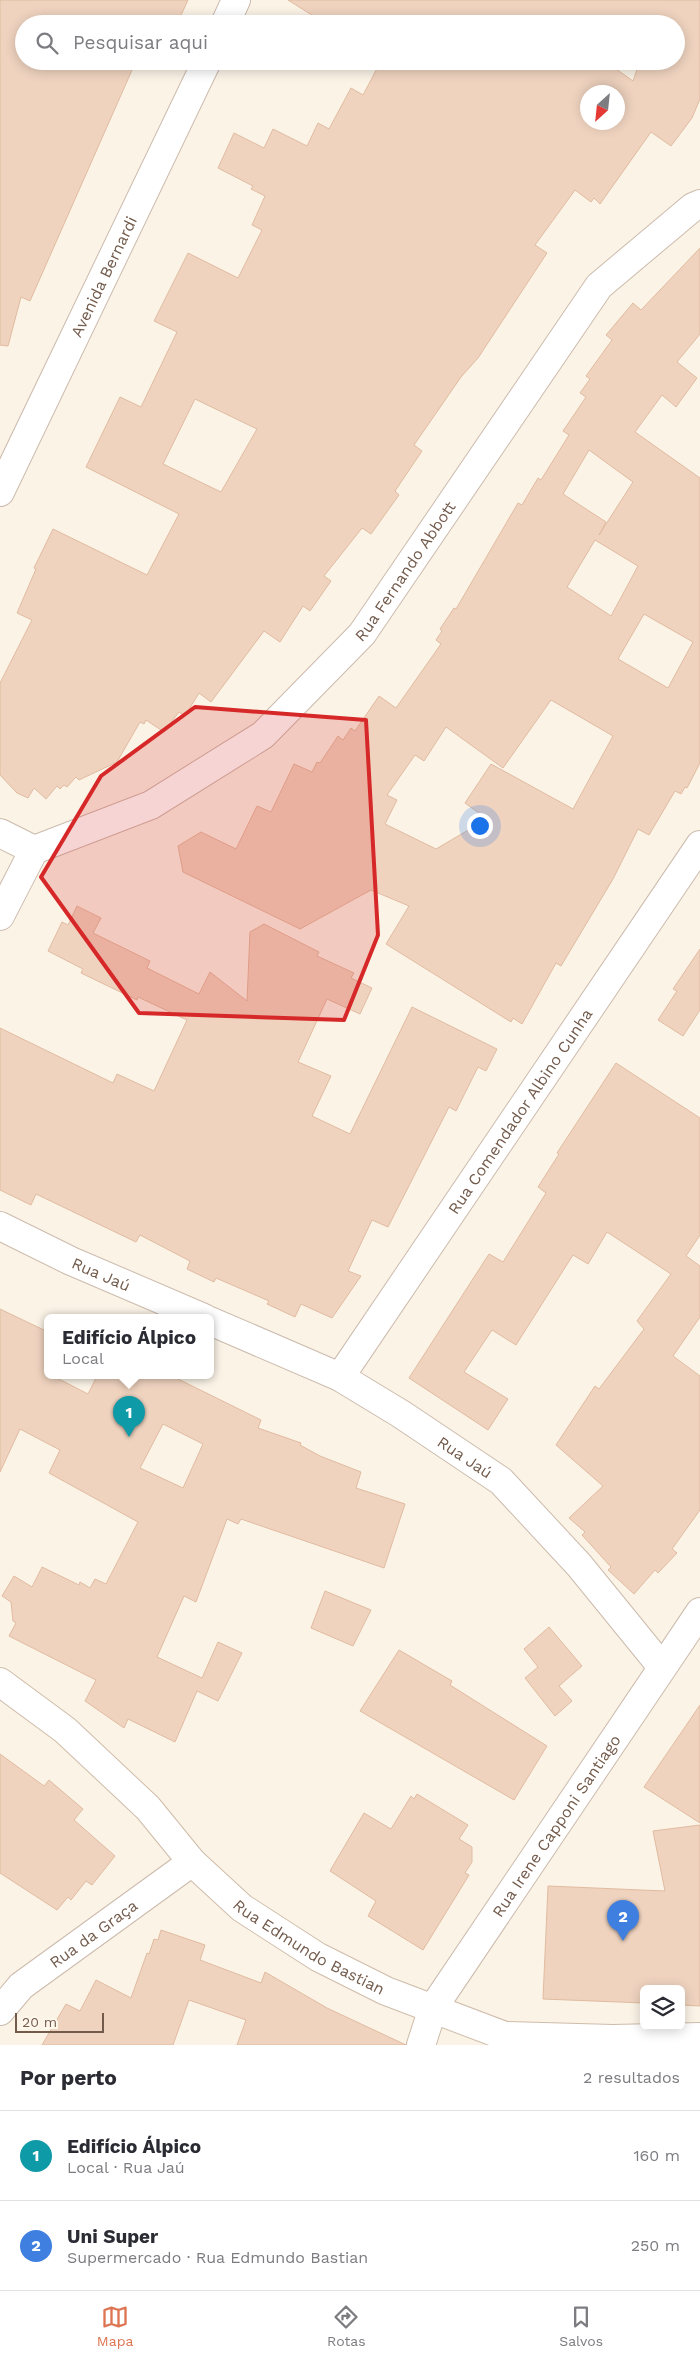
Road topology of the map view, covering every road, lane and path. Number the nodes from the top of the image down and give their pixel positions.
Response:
1 (236, 0) edge
2 (229, 15) edge
3 (203, 70) edge
4 (700, 204) edge
5 (0, 492) edge
6 (0, 833) edge
7 (700, 845) edge
8 (34, 850) junction
9 (0, 916) edge
10 (0, 1226) edge
11 (194, 1314) edge
12 (214, 1323) edge
13 (340, 1376) junction
14 (700, 1612) edge
15 (662, 1667) junction
16 (0, 1682) edge
17 (192, 1862) junction
18 (434, 2008) junction
19 (0, 2011) edge
20 (700, 2037) edge
21 (508, 2041) edge
22 (420, 2045) edge

1 - 2 street
3 - 5 street, Avenida Bernardi
4 - 8 street, Rua Fernando Abbott
6 - 8 street
7 - 13 street, Rua Comendador Albino Cunha
8 - 9 street
10 - 11 street, Rua Jaú
12 - 13 street, Rua Jaú
13 - 15 street, Rua Jaú
14 - 15 street, Rua Irene Capponi Santiago
15 - 18 street, Rua Irene Capponi Santiago
16 - 17 street, Rua Edmundo Bastian
17 - 18 street, Rua Edmundo Bastian
17 - 19 street, Rua da Graça
18 - 21 street, Rua Edmundo Bastian
18 - 22 street, Rua Irene Capponi Santiago
20 - 21 street, Rua Edmundo Bastian

